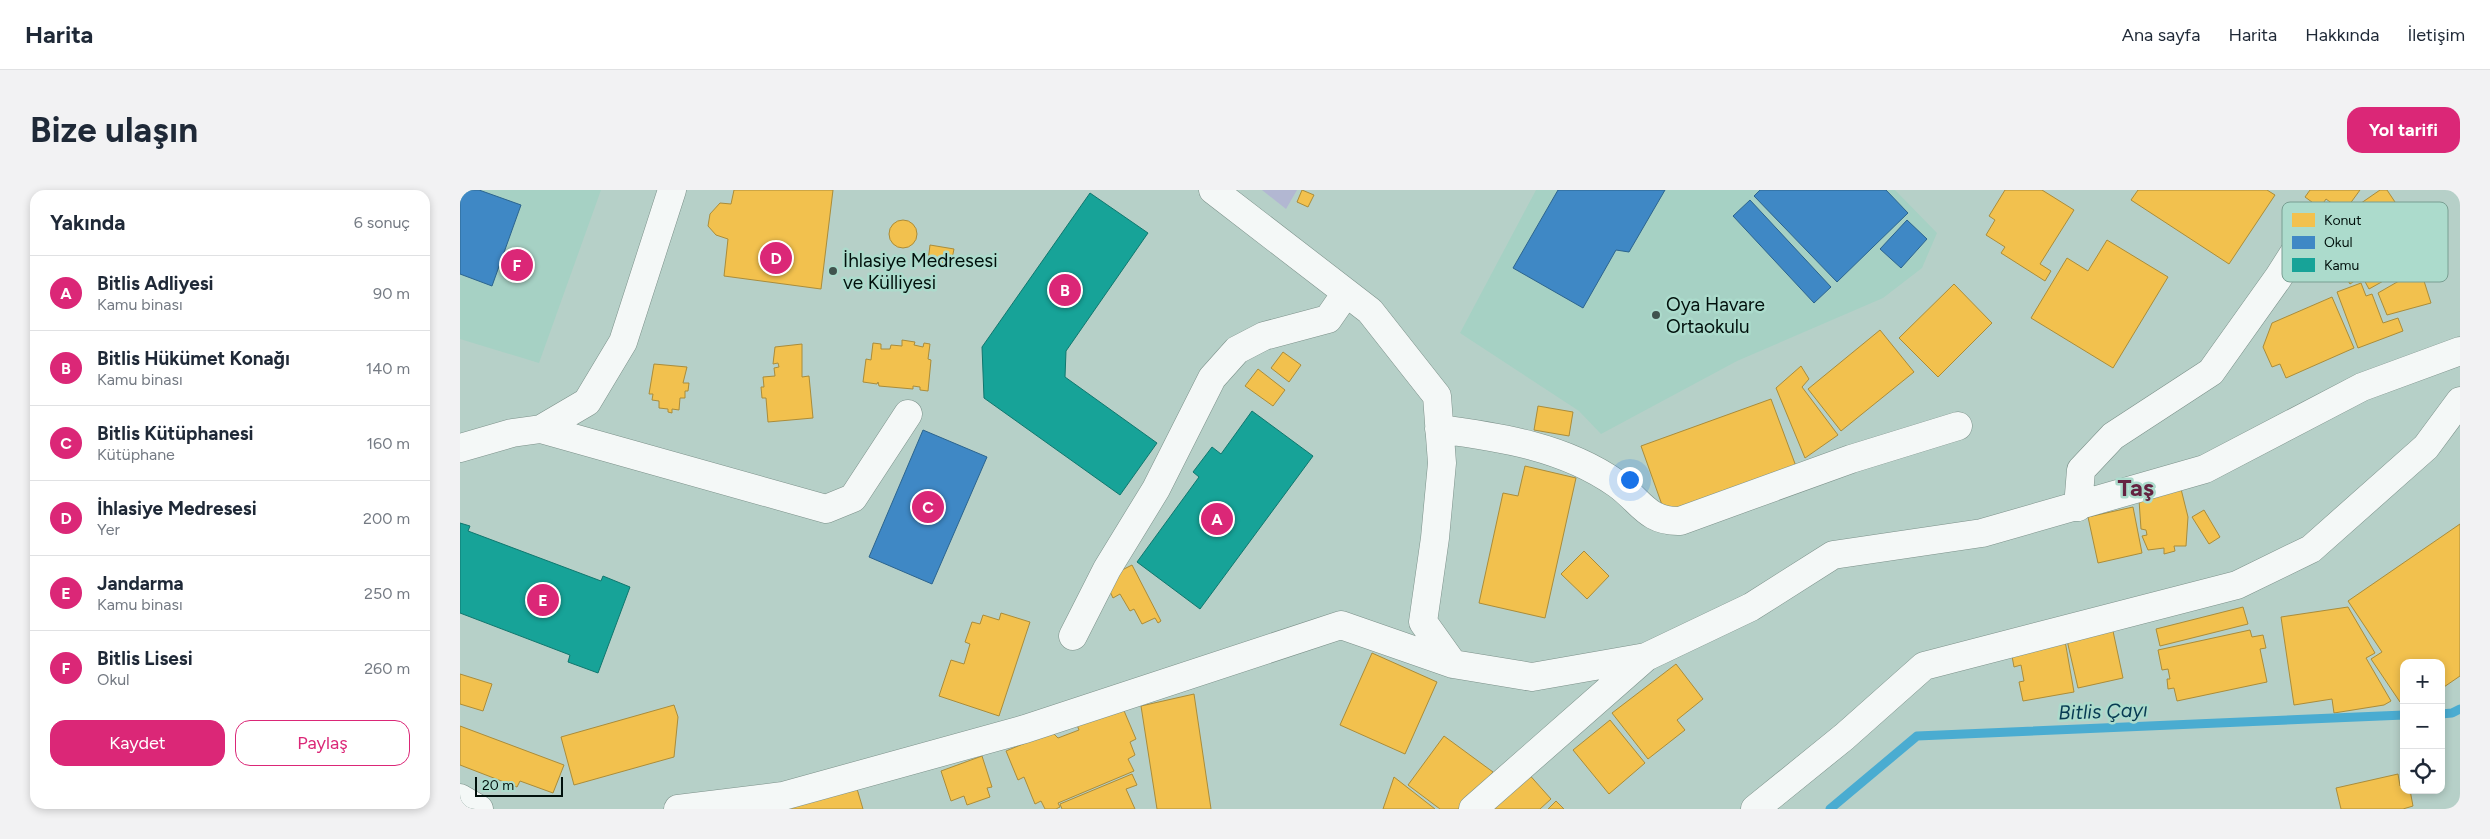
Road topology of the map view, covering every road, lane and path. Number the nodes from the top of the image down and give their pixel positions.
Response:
1 (672, 190) edge
2 (1213, 190) edge
3 (2282, 272) edge
4 (1346, 293) junction
5 (2460, 351) edge
6 (2460, 401) edge
7 (908, 414) dead end
8 (1958, 426) dead end
9 (541, 429) junction
10 (1439, 429) junction
11 (460, 448) edge
12 (2078, 507) junction
13 (1072, 636) dead end
14 (1646, 657) junction
15 (1453, 664) junction
16 (460, 798) edge
17 (479, 809) edge
18 (678, 809) edge
19 (1474, 809) edge
20 (1755, 809) edge

1 - 9 street
2 - 4 street
3 - 12 street
4 - 10 street
4 - 13 street
5 - 12 street
6 - 20 street
7 - 9 street
8 - 10 street
9 - 11 street
10 - 15 street
12 - 14 street
14 - 15 street
14 - 19 street
15 - 18 street
16 - 17 street

